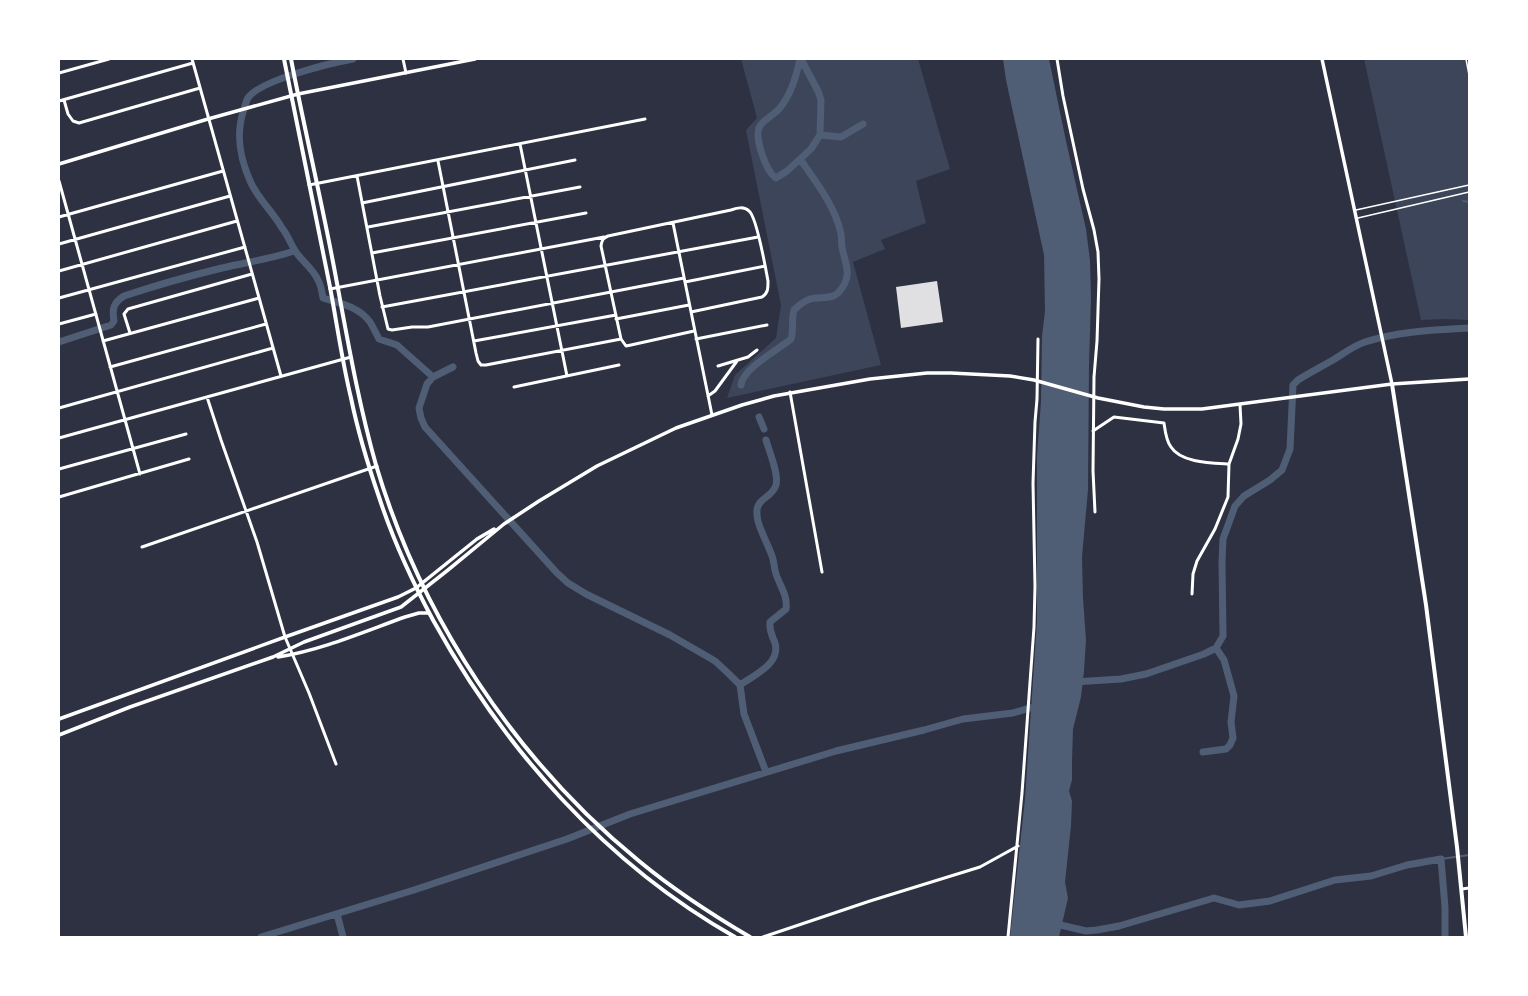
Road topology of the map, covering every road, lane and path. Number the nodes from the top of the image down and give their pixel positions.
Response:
1 (109, 59) edge
2 (284, 59) edge
3 (291, 59) edge
4 (403, 59) edge
5 (475, 59) edge
6 (1057, 59) edge
7 (1322, 59) edge
8 (1466, 59) edge
9 (192, 61) edge
10 (59, 73) edge
11 (406, 73) junction
12 (1469, 75) edge
13 (200, 88) junction
14 (298, 94) junction
15 (291, 96) junction
16 (64, 100) junction
17 (59, 101) edge
18 (208, 119) junction
19 (645, 119) dead end
20 (520, 144) junction
21 (438, 160) junction
22 (575, 160) dead end
23 (59, 164) edge
24 (525, 170) junction
25 (223, 171) junction
26 (357, 176) junction
27 (59, 181) edge
28 (317, 184) junction
29 (309, 185) junction
30 (1469, 185) edge
31 (443, 186) junction
32 (580, 187) dead end
33 (1469, 192) edge
34 (230, 196) junction
35 (531, 196) junction
36 (362, 203) junction
37 (1354, 210) junction
38 (448, 212) junction
39 (586, 213) dead end
40 (68, 214) junction
41 (59, 217) edge
42 (1356, 218) junction
43 (237, 221) junction
44 (536, 222) junction
45 (673, 223) junction
46 (368, 227) junction
47 (604, 237) junction
48 (758, 237) junction
49 (453, 238) junction
50 (75, 240) junction
51 (59, 244) edge
52 (245, 247) junction
53 (541, 249) junction
54 (679, 251) junction
55 (372, 253) junction
56 (459, 264) junction
57 (82, 265) junction
58 (606, 266) junction
59 (765, 266) junction
60 (59, 271) edge
61 (252, 274) junction
62 (547, 276) junction
63 (684, 278) junction
64 (377, 280) junction
65 (685, 282) junction
66 (338, 287) junction
67 (330, 289) junction
68 (89, 290) junction
69 (464, 292) junction
70 (611, 292) junction
71 (59, 298) edge
72 (259, 298) junction
73 (552, 303) junction
74 (689, 304) junction
75 (382, 307) junction
76 (691, 312) junction
77 (96, 314) junction
78 (616, 314) junction
79 (470, 319) junction
80 (616, 319) junction
81 (59, 324) edge
82 (266, 324) junction
83 (767, 325) dead end
84 (557, 326) junction
85 (694, 331) junction
86 (130, 333) junction
87 (103, 339) junction
88 (620, 339) junction
89 (696, 339) junction
90 (1038, 339) dead end
91 (474, 341) junction
92 (273, 348) junction
93 (757, 350) dead end
94 (562, 351) junction
95 (351, 357) junction
96 (343, 359) junction
97 (737, 361) junction
98 (619, 365) dead end
99 (718, 366) dead end
100 (110, 367) junction
101 (281, 376) junction
102 (567, 376) junction
103 (1469, 379) edge
104 (1392, 384) junction
105 (514, 387) dead end
106 (117, 392) junction
107 (790, 392) junction
108 (708, 396) junction
109 (207, 397) junction
110 (1240, 405) junction
111 (59, 408) edge
112 (712, 415) junction
113 (125, 419) junction
114 (1094, 431) junction
115 (186, 434) dead end
116 (59, 438) edge
117 (133, 449) junction
118 (189, 459) dead end
119 (1229, 464) junction
120 (377, 466) junction
121 (370, 468) junction
122 (59, 469) edge
123 (140, 474) junction
124 (59, 497) edge
125 (246, 511) junction
126 (1095, 512) dead end
127 (504, 524) junction
128 (142, 547) dead end
129 (822, 572) dead end
130 (422, 584) junction
131 (416, 588) junction
132 (424, 589) junction
133 (419, 593) junction
134 (1192, 594) dead end
135 (429, 612) junction
136 (285, 637) junction
137 (273, 657) junction
138 (59, 719) edge
139 (59, 735) edge
140 (336, 764) dead end
141 (1018, 846) junction
142 (1469, 888) edge
143 (1462, 889) junction
144 (735, 937) edge
145 (750, 937) edge
146 (763, 937) edge
147 (1008, 937) edge
148 (1466, 937) edge

1 - 10 street
2 - 15 main road
3 - 14 main road
4 - 11 street
5 - 11 street
6 - 114 street
7 - 37 street
8 - 12 lane
9 - 13 street
9 - 16 street
11 - 14 street
13 - 16 street
13 - 18 street
14 - 15 street
14 - 28 main road
15 - 18 street
15 - 29 main road
16 - 17 street
18 - 23 street
18 - 25 street
19 - 20 street
20 - 21 street
20 - 24 street
21 - 26 street
21 - 31 street
22 - 24 street
24 - 31 street
24 - 35 street
25 - 34 street
25 - 40 street
26 - 28 street
26 - 36 street
27 - 40 street
28 - 29 street
28 - 66 main road
29 - 67 main road
30 - 37 lane
31 - 36 street
31 - 38 street
32 - 35 street
33 - 42 lane
34 - 43 street
34 - 50 street
35 - 38 street
35 - 44 street
36 - 46 street
37 - 42 street
38 - 46 street
38 - 49 street
39 - 44 street
40 - 41 street
40 - 50 street
42 - 104 street
43 - 52 street
43 - 57 street
44 - 49 street
44 - 53 street
45 - 47 street
45 - 48 street
45 - 54 street
46 - 55 street
47 - 53 street
47 - 58 street
48 - 54 street
48 - 59 street
49 - 55 street
49 - 56 street
50 - 51 street
50 - 57 street
52 - 61 street
52 - 68 street
53 - 56 street
53 - 62 street
54 - 58 street
54 - 63 street
55 - 64 street
56 - 64 street
56 - 69 street
57 - 60 street
57 - 68 street
58 - 62 street
58 - 70 street
59 - 65 street
59 - 76 street
61 - 72 street
61 - 86 street
62 - 69 street
62 - 73 street
63 - 65 street
63 - 70 street
64 - 66 street
64 - 75 street
65 - 74 street
66 - 67 street
66 - 95 main road
67 - 96 main road
68 - 71 street
68 - 77 street
69 - 75 street
69 - 79 street
70 - 73 street
70 - 78 street
72 - 82 street
72 - 86 street
73 - 79 street
73 - 84 street
74 - 76 street
74 - 80 street
75 - 79 street
76 - 85 street
77 - 81 street
77 - 87 street
78 - 80 street
78 - 84 street
79 - 91 street
80 - 88 street
82 - 92 street
82 - 100 street
83 - 89 street
84 - 91 street
84 - 94 street
85 - 88 street
85 - 89 street
86 - 87 street
87 - 100 street
88 - 94 street
89 - 108 street
90 - 141 street
91 - 94 street
92 - 101 street
92 - 106 street
93 - 97 street
94 - 102 street
95 - 96 street
95 - 120 main road
96 - 101 street
96 - 121 main road
97 - 99 street
97 - 108 street
98 - 102 street
100 - 106 street
101 - 109 street
102 - 105 street
103 - 104 street
104 - 110 street
104 - 143 main road
106 - 111 street
106 - 113 street
107 - 110 street
107 - 112 street
107 - 129 street
108 - 112 street
109 - 113 street
109 - 125 street
110 - 119 street
112 - 127 street
113 - 116 street
113 - 117 street
114 - 119 street
114 - 126 street
115 - 117 street
117 - 122 street
117 - 123 street
118 - 123 street
119 - 134 street
120 - 121 street
120 - 130 main road
121 - 125 street
121 - 131 main road
123 - 124 street
125 - 128 street
125 - 136 street
127 - 130 street
127 - 132 street
130 - 131 street
130 - 132 main road
131 - 133 main road
131 - 136 street
132 - 133 street
132 - 145 main road
133 - 135 main road
133 - 137 street
135 - 137 street
135 - 144 main road
136 - 138 street
136 - 140 street
137 - 139 street
141 - 146 street
141 - 147 street
142 - 143 street
143 - 148 main road

